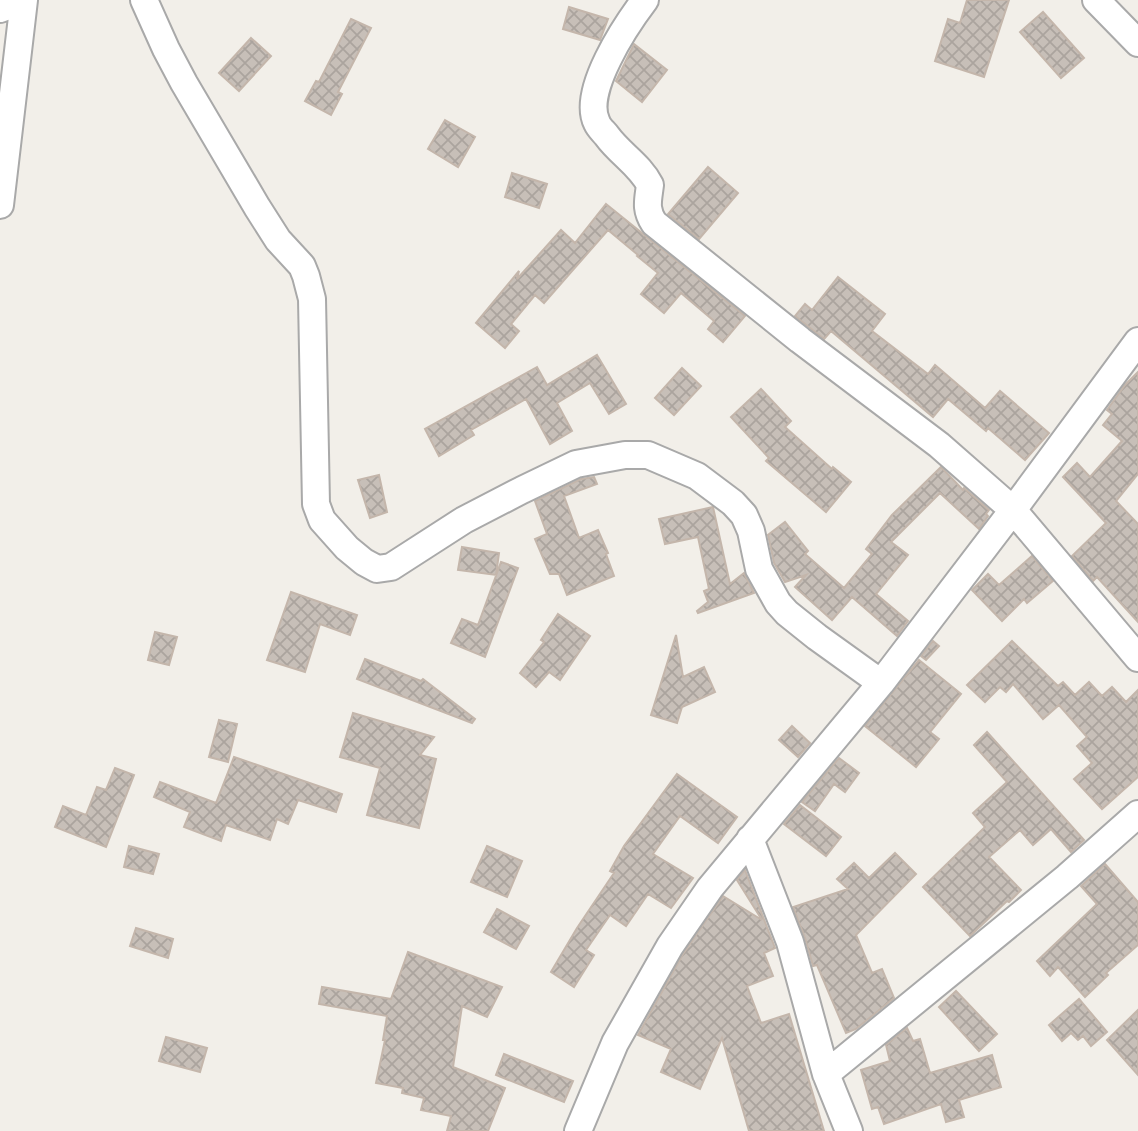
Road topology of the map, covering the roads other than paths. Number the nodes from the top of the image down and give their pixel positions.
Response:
1 (144, 0) edge
2 (645, 0) edge
3 (1096, 0) edge
4 (0, 9) edge
5 (1138, 43) edge
6 (0, 205) edge
7 (1138, 341) edge
8 (1013, 510) junction
9 (1138, 658) edge
10 (881, 683) junction
11 (1138, 814) edge
12 (750, 839) junction
13 (826, 1074) junction
14 (578, 1131) edge
15 (849, 1131) edge

1 - 10 street
2 - 8 street
3 - 5 street
4 - 6 street
7 - 8 street
8 - 9 street
8 - 10 street
10 - 12 street
11 - 13 street
12 - 13 street
12 - 14 street
13 - 15 street

